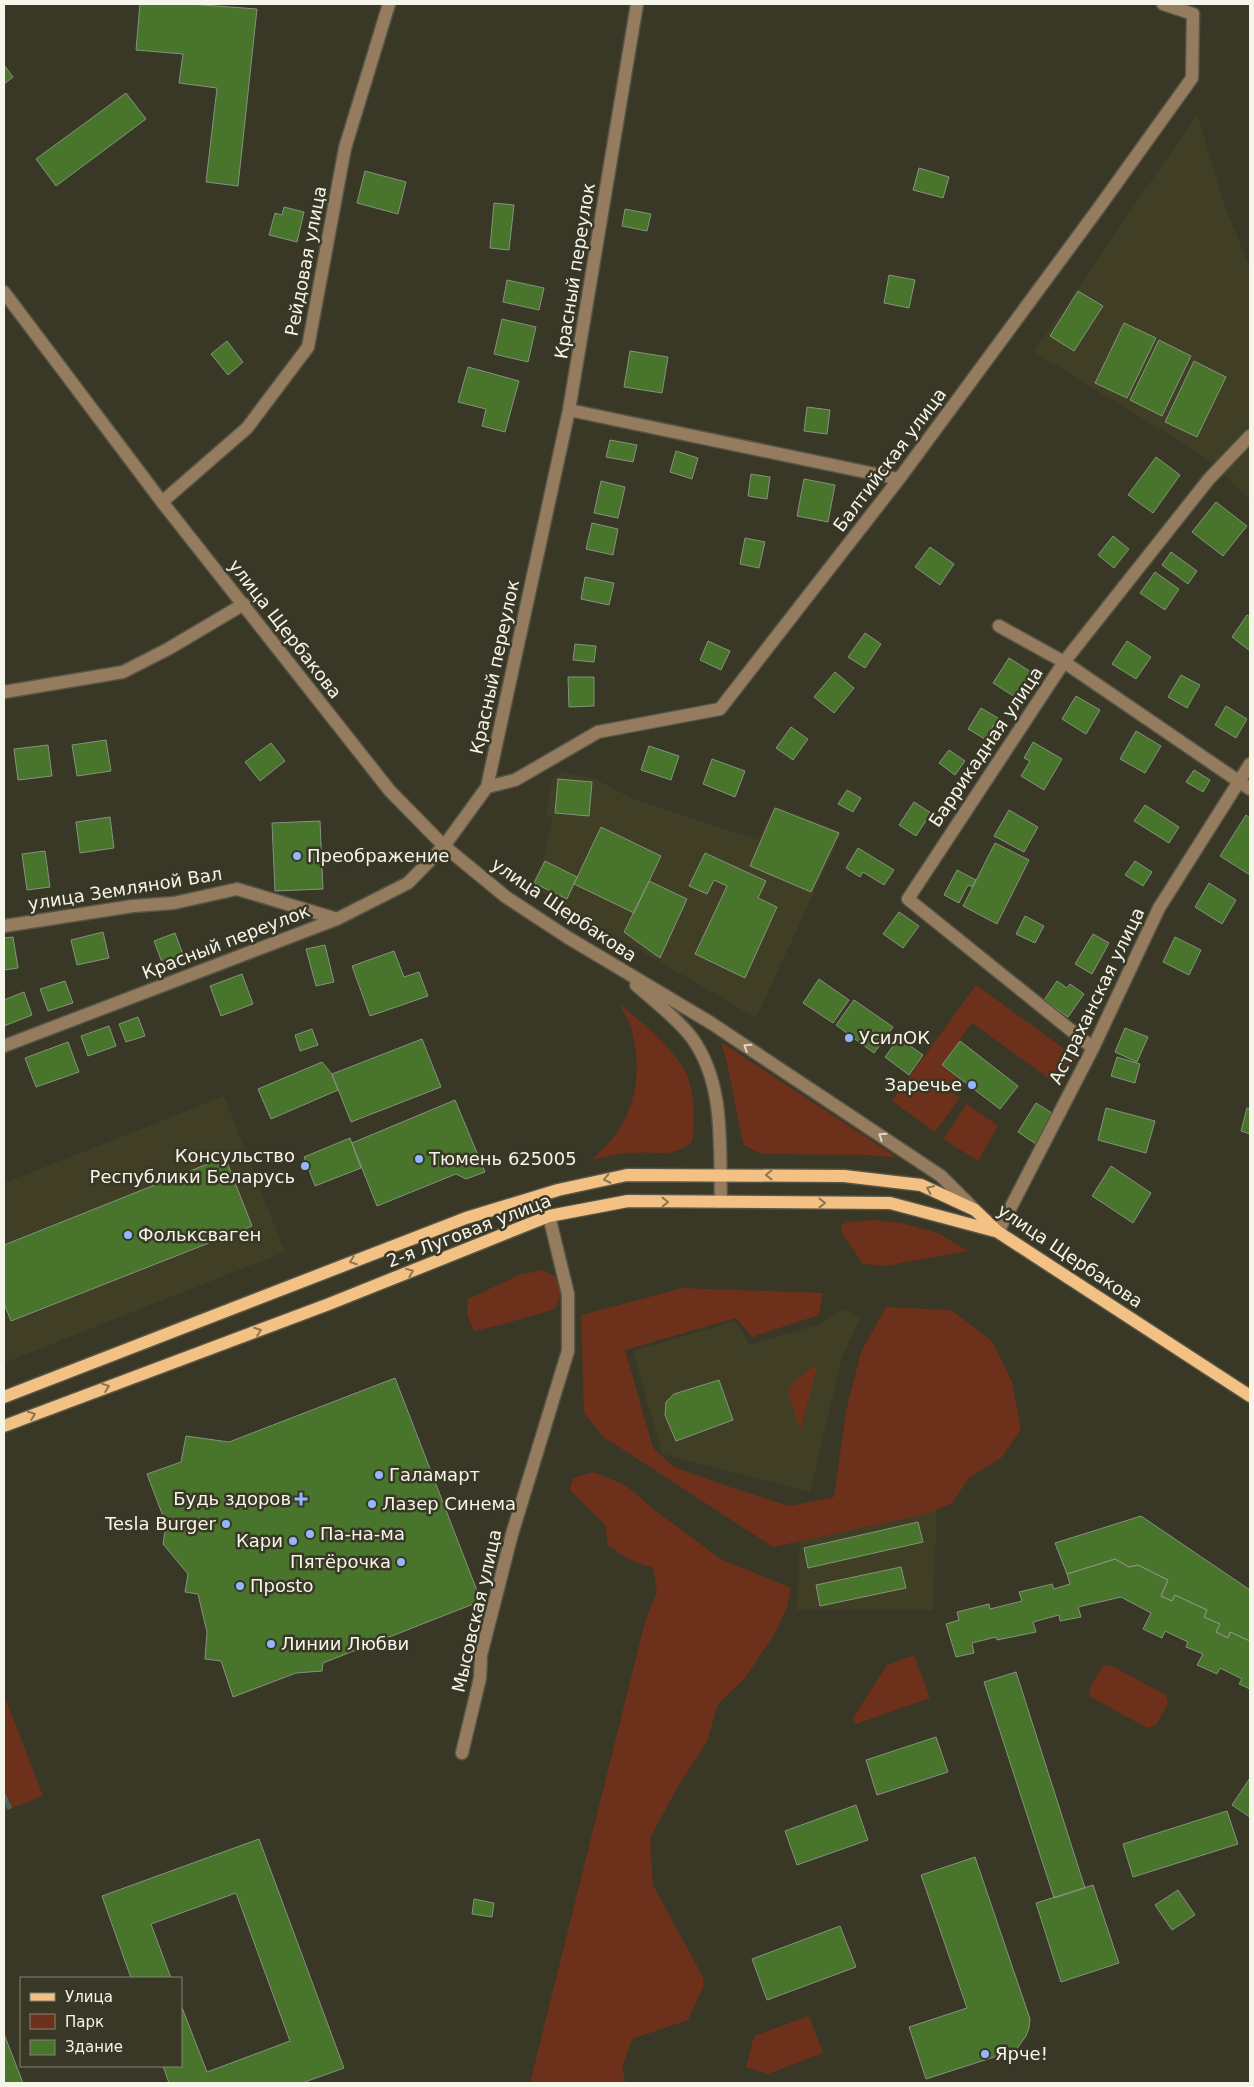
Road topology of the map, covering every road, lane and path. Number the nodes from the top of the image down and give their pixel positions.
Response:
1 (389, 4) edge
2 (637, 4) edge
3 (1163, 4) edge
4 (4, 292) edge
5 (570, 410) junction
6 (1250, 436) edge
7 (899, 479) junction
8 (162, 502) junction
9 (244, 604) junction
10 (999, 626) dead end
11 (1064, 662) junction
12 (4, 692) edge
13 (1250, 764) edge
14 (1238, 780) junction
15 (487, 787) junction
16 (1250, 789) edge
17 (444, 846) junction
18 (336, 919) junction
19 (4, 926) edge
20 (617, 969) junction
21 (4, 1046) edge
22 (1093, 1048) junction
23 (720, 1176) junction
24 (721, 1202) junction
25 (975, 1210) junction
26 (549, 1216) junction
27 (998, 1232) junction
28 (1250, 1396) edge
29 (4, 1397) edge
30 (4, 1426) edge
31 (462, 1753) dead end

1 - 8 street, Рейдовая улица
2 - 5 street, Красный переулок
3 - 7 street, Балтийская улица
4 - 8 street, улица Щербакова
5 - 7 street
5 - 15 street, Красный переулок
6 - 11 street, Баррикадная улица
7 - 15 street, Балтийская улица
8 - 9 street, улица Щербакова
9 - 12 street
9 - 17 street, улица Щербакова
10 - 11 street
11 - 14 street
11 - 22 street, Баррикадная улица
13 - 14 street, Астраханская улица
14 - 16 street
14 - 22 street, Астраханская улица
15 - 17 street, Красный переулок
17 - 18 street, Красный переулок
17 - 20 street, улица Щербакова
18 - 19 street, улица Земляной Вал
18 - 21 street, Красный переулок
20 - 23 street
25 -> 20 street, улица Щербакова
22 - 27 street, Астраханская улица
23 - 24 street
25 -> 23 main road, 2-я Луговая улица
23 -> 29 main road, 2-я Луговая улица
26 -> 24 main road, 2-я Луговая улица
24 -> 27 main road, 2-я Луговая улица
25 - 27 main road, улица Щербакова
30 -> 26 main road, 2-я Луговая улица
26 - 31 street, Мысовская улица
27 - 28 main road, улица Щербакова

